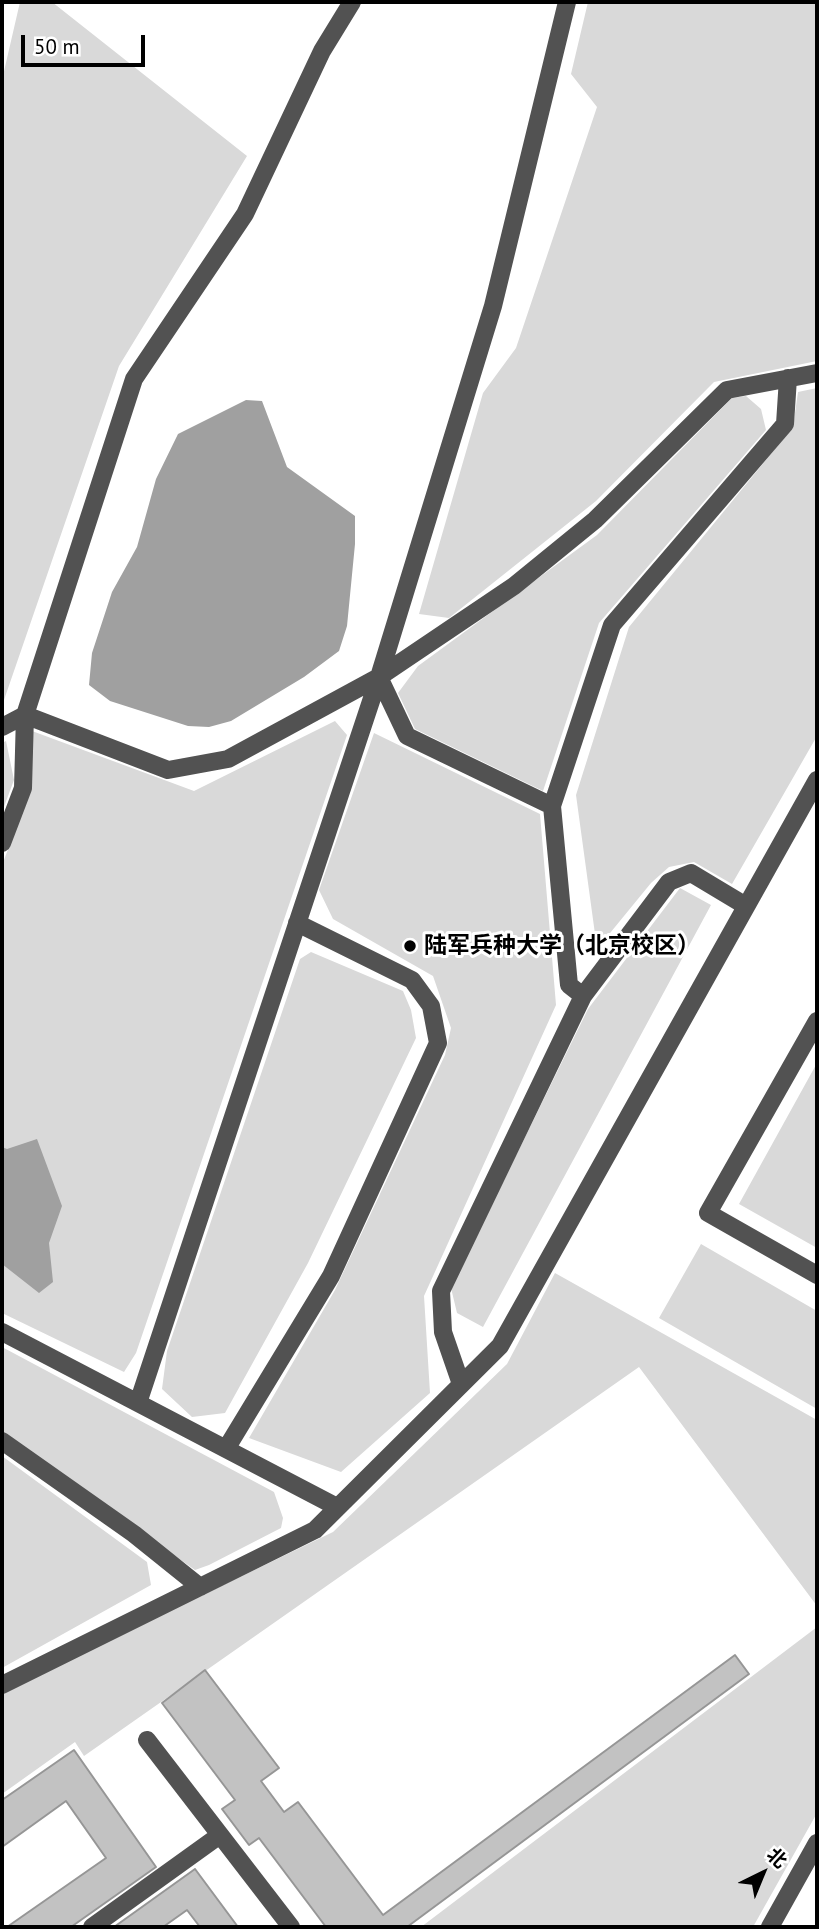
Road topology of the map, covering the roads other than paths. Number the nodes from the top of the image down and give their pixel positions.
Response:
1 (352, 2) edge
2 (567, 2) edge
3 (817, 373) edge
4 (788, 378) junction
5 (379, 677) junction
6 (25, 715) junction
7 (2, 727) edge
8 (817, 780) edge
9 (552, 806) junction
10 (2, 844) edge
11 (747, 906) junction
12 (298, 923) junction
13 (583, 996) junction
14 (817, 1021) edge
15 (817, 1275) edge
16 (2, 1332) edge
17 (461, 1384) junction
18 (138, 1403) junction
19 (2, 1441) edge
20 (226, 1449) junction
21 (337, 1507) junction
22 (200, 1587) junction
23 (2, 1685) edge
24 (147, 1740) dead end
25 (220, 1835) junction
26 (817, 1843) edge
27 (92, 1927) edge
28 (291, 1927) edge
29 (770, 1927) edge

1 - 6 street
2 - 5 street
3 - 4 street
4 - 5 street
4 - 9 street
5 - 6 street
5 - 9 street
5 - 12 street
6 - 7 street
6 - 10 street
8 - 11 street
9 - 13 street
11 - 13 street
11 - 17 street
12 - 18 street
12 - 20 street
13 - 17 street
14 - 15 street
16 - 18 street
17 - 21 street
18 - 20 street
19 - 22 street
20 - 21 street
21 - 22 street
22 - 23 street
24 - 25 street
25 - 27 street
25 - 28 street
26 - 29 street

